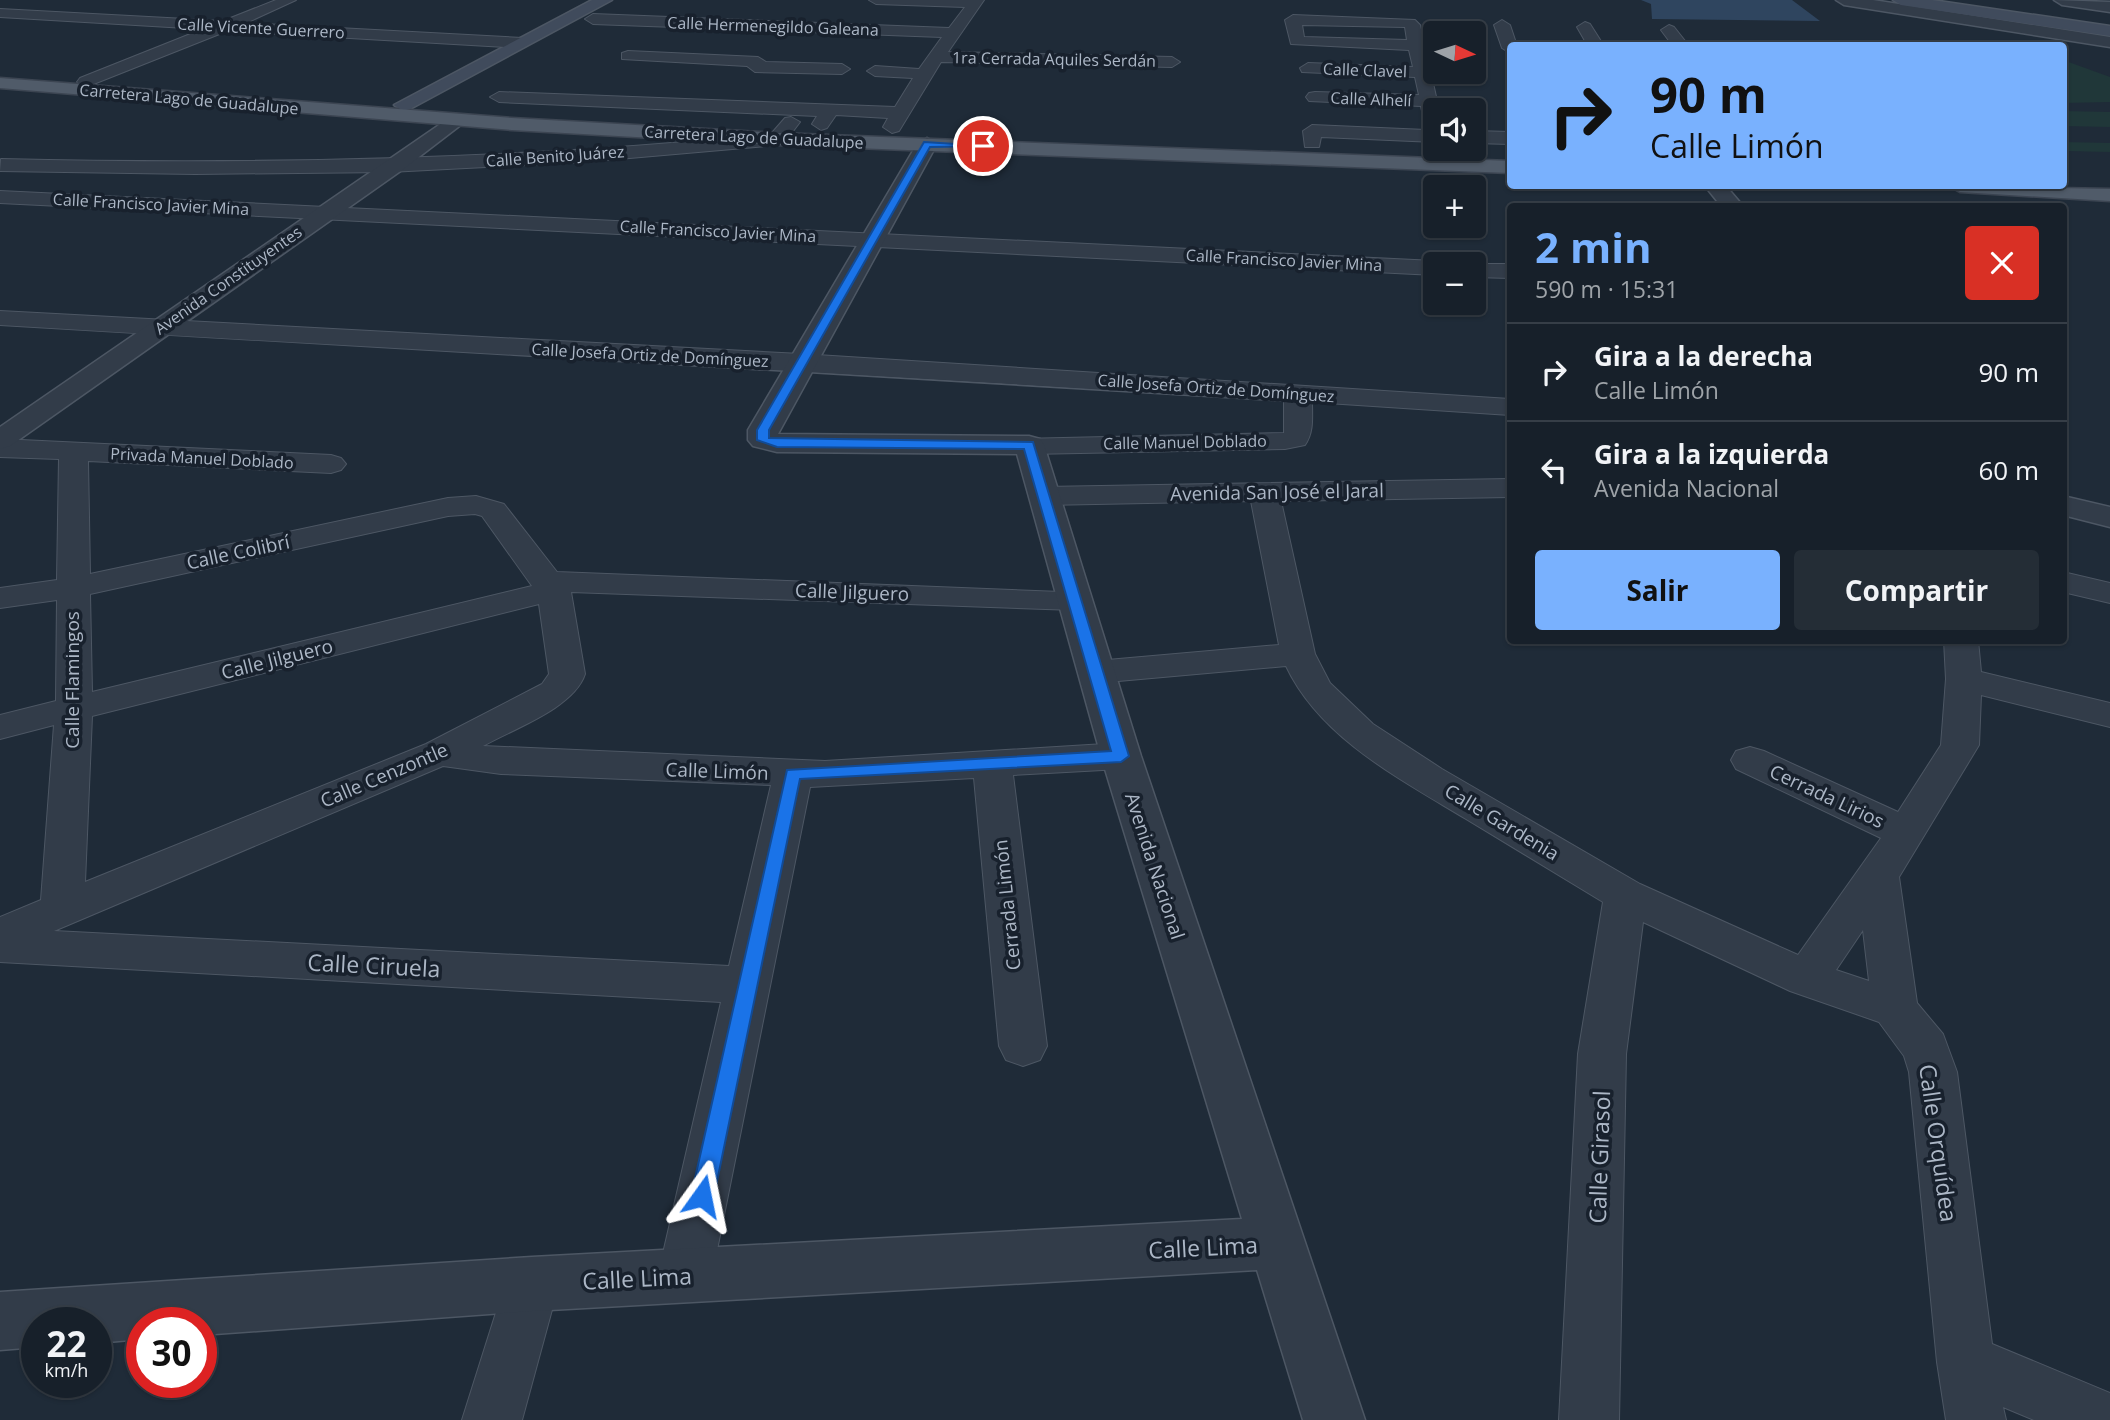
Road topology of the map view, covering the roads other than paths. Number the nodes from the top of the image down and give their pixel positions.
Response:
1 (289, 0) edge
2 (604, 0) edge
3 (625, 0) edge
4 (876, 0) edge
5 (1844, 0) edge
6 (1900, 0) edge
7 (1940, 0) edge
8 (2062, 0) edge
9 (977, 1) edge
10 (2097, 4) edge
11 (2006, 12) junction
12 (0, 13) edge
13 (593, 19) junction
14 (1295, 19) joint
15 (1410, 23) joint
16 (2110, 23) edge
17 (1502, 25) dead end
18 (225, 26) junction
19 (1585, 27) dead end
20 (1669, 30) dead end
21 (2110, 31) edge
22 (954, 33) junction
23 (1508, 42) edge
24 (1594, 42) edge
25 (1678, 42) edge
26 (2110, 42) edge
27 (522, 43) junction
28 (1416, 45) junction
29 (628, 55) dead end
30 (937, 57) junction
31 (1172, 62) dead end
32 (1308, 68) dead end
33 (842, 69) dead end
34 (875, 71) dead end
35 (1422, 72) junction
36 (924, 74) junction
37 (0, 75) edge
38 (745, 76) junction
39 (86, 82) junction
40 (0, 83) edge
41 (192, 90) junction
42 (499, 97) dead end
43 (1315, 97) dead end
44 (174, 98) junction
45 (1427, 98) edge
46 (1423, 101) edge
47 (403, 104) junction
48 (842, 111) dead end
49 (431, 112) junction
50 (708, 112) junction
51 (454, 120) junction
52 (896, 120) junction
53 (791, 122) junction
54 (821, 124) junction
55 (1423, 133) edge
56 (1312, 137) junction
57 (1486, 137) edge
58 (1507, 138) edge
59 (777, 139) junction
60 (927, 144) junction
61 (1423, 147) edge
62 (1486, 149) edge
63 (1507, 150) edge
64 (387, 160) junction
65 (0, 165) edge
66 (1507, 167) edge
67 (358, 168) junction
68 (2067, 174) edge
69 (2110, 176) edge
70 (1718, 189) edge
71 (2011, 189) edge
72 (2110, 195) edge
73 (0, 197) edge
74 (1729, 203) edge
75 (296, 210) junction
76 (327, 212) junction
77 (873, 238) junction
78 (1423, 267) edge
79 (1486, 270) edge
80 (1507, 271) edge
81 (0, 318) edge
82 (123, 325) junction
83 (159, 327) junction
84 (90, 348) dead end
85 (802, 362) junction
86 (1298, 393) junction
87 (1507, 407) edge
88 (0, 440) edge
89 (1029, 445) junction
90 (0, 448) edge
91 (73, 451) junction
92 (331, 464) dead end
93 (1507, 488) edge
94 (1264, 492) junction
95 (1044, 496) junction
96 (476, 505) joint
97 (2067, 506) edge
98 (2110, 517) edge
99 (2067, 583) edge
100 (549, 586) junction
101 (72, 588) junction
102 (2110, 593) edge
103 (0, 598) edge
104 (1075, 600) junction
105 (1961, 644) edge
106 (1298, 654) junction
107 (1096, 672) junction
108 (1964, 679) junction
109 (74, 709) junction
110 (2110, 715) edge
111 (0, 727) edge
112 (439, 753) junction
113 (1121, 756) junction
114 (1750, 760) dead end
115 (992, 764) junction
116 (793, 774) junction
117 (1905, 832) junction
118 (1878, 876) junction
119 (1625, 895) junction
120 (62, 908) junction
121 (0, 935) edge
122 (0, 945) edge
123 (1806, 978) junction
124 (748, 985) junction
125 (1895, 1009) junction
126 (1023, 1046) dead end
127 (1274, 1243) junction
128 (685, 1275) junction
129 (532, 1284) junction
130 (0, 1321) edge
131 (1966, 1362) junction
132 (492, 1420) edge
133 (1334, 1420) edge
134 (1589, 1420) edge
135 (1976, 1420) edge
136 (2104, 1420) edge

1 - 18 street
2 - 27 main road
3 - 13 main road
4 - 9 street
5 - 26 street
6 - 11 main road
7 - 11 main road
8 - 10 street
9 - 22 street
11 - 16 main road
11 - 21 main road
12 - 18 street, Calle Vicente Guerrero
13 - 22 street, Calle Hermenegildo Galeana
13 - 49 main road
14 - 15 street
14 - 28 street
15 - 28 street
17 - 23 street
18 - 27 street, Calle Vicente Guerrero
18 - 39 street
19 - 24 street
20 - 25 street
22 - 30 street
27 - 47 main road
28 - 35 street
29 - 38 street
30 - 31 street, 1ra Cerrada Aquiles Serdán
30 - 36 street
32 - 35 street, Calle Clavel
33 - 38 street
34 - 36 street
35 - 45 street
36 - 52 street
37 - 39 main road, Carretera Lago de Guadalupe
38 - 50 street
39 - 41 main road, Carretera Lago de Guadalupe
40 - 44 main road, Carretera Lago de Guadalupe
41 - 44 main road
41 - 47 main road, Carretera Lago de Guadalupe
42 - 50 street
43 - 46 street, Calle Alhelí
44 - 49 main road, Carretera Lago de Guadalupe
47 - 49 main road, Carretera Lago de Guadalupe
48 - 52 street
49 - 50 main road, Carretera Lago de Guadalupe
49 - 51 main road, Carretera Lago de Guadalupe
49 - 64 street, Avenida Constituyentes
50 - 53 main road, Carretera Lago de Guadalupe
50 - 54 street
51 - 59 main road, Carretera Lago de Guadalupe
51 - 64 street, Avenida Constituyentes
52 - 54 main road, Carretera Lago de Guadalupe
52 - 56 main road, Carretera Lago de Guadalupe
53 - 54 main road, Carretera Lago de Guadalupe
53 - 59 street
55 - 56 street
56 - 61 main road, Carretera Lago de Guadalupe
57 - 58 street
59 - 60 main road, Carretera Lago de Guadalupe
59 - 64 street, Calle Benito Juárez
60 - 66 main road, Carretera Lago de Guadalupe
60 - 77 street
62 - 63 main road
64 - 65 street, Calle Benito Juárez
64 - 67 street, Avenida Constituyentes
64 - 76 street, Avenida Constituyentes
65 - 67 street
67 - 75 street, Avenida Constituyentes
68 - 69 main road
70 - 74 street
71 - 72 main road
73 - 75 street, Calle Francisco Javier Mina
75 - 76 street, Calle Francisco Javier Mina
75 - 82 street, Avenida Constituyentes
76 - 77 street, Calle Francisco Javier Mina
76 - 83 street, Avenida Constituyentes
77 - 78 street, Calle Francisco Javier Mina
77 - 85 street
79 - 80 street
81 - 82 street, Calle Josefa Ortiz de Domínguez
82 - 83 street, Calle Josefa Ortiz de Domínguez
82 - 84 street, Avenida Constituyentes
83 - 85 street, Calle Josefa Ortiz de Domínguez
83 - 88 street, Avenida Constituyentes
85 - 86 street, Calle Josefa Ortiz de Domínguez
85 - 89 street
86 - 87 street, Calle Josefa Ortiz de Domínguez
86 - 89 street, Calle Manuel Doblado
89 - 95 street, Avenida Nacional
90 - 91 street, Privada Manuel Doblado
91 - 92 street, Privada Manuel Doblado
91 - 101 street, Calle Flamingos
93 - 94 street, Avenida San José el Jaral
94 - 95 street, Avenida San José el Jaral
94 - 106 street, Calle Gardenia
95 - 104 street, Avenida Nacional
96 - 100 street, Calle Cenzontle
96 - 101 street, Calle Colibrí
97 - 98 street
99 - 102 street
100 - 104 street, Calle Jilguero
100 - 109 street, Calle Jilguero
100 - 112 street, Calle Cenzontle
101 - 103 street, Calle Colibrí
101 - 109 street, Calle Flamingos
104 - 107 street, Avenida Nacional
105 - 108 street
106 - 107 street
106 - 119 street, Calle Gardenia
107 - 113 street, Avenida Nacional
108 - 110 street
108 - 117 street
109 - 111 street, Calle Jilguero
109 - 120 street, Calle Flamingos
112 - 116 street, Calle Limón
112 - 120 street, Calle Cenzontle
113 - 115 street, Calle Limón
113 - 127 street, Avenida Nacional
114 - 117 street, Cerrada Lirios
115 - 116 street, Calle Limón
115 - 126 street, Cerrada Limón
116 - 124 street
117 - 118 street
118 - 123 street
118 - 125 street
119 - 123 street, Calle Gardenia
119 - 134 street, Calle Girasol
120 - 121 street, Calle Cenzontle
122 - 124 street, Calle Ciruela
123 - 125 street, Calle Gardenia
124 - 128 street
125 - 131 street, Calle Orquídea
127 - 128 street, Calle Lima
127 - 133 street, Avenida Nacional
128 - 129 street, Calle Lima
129 - 130 street, Calle Lima
129 - 132 street
131 - 135 street, Calle Orquídea
131 - 136 street

